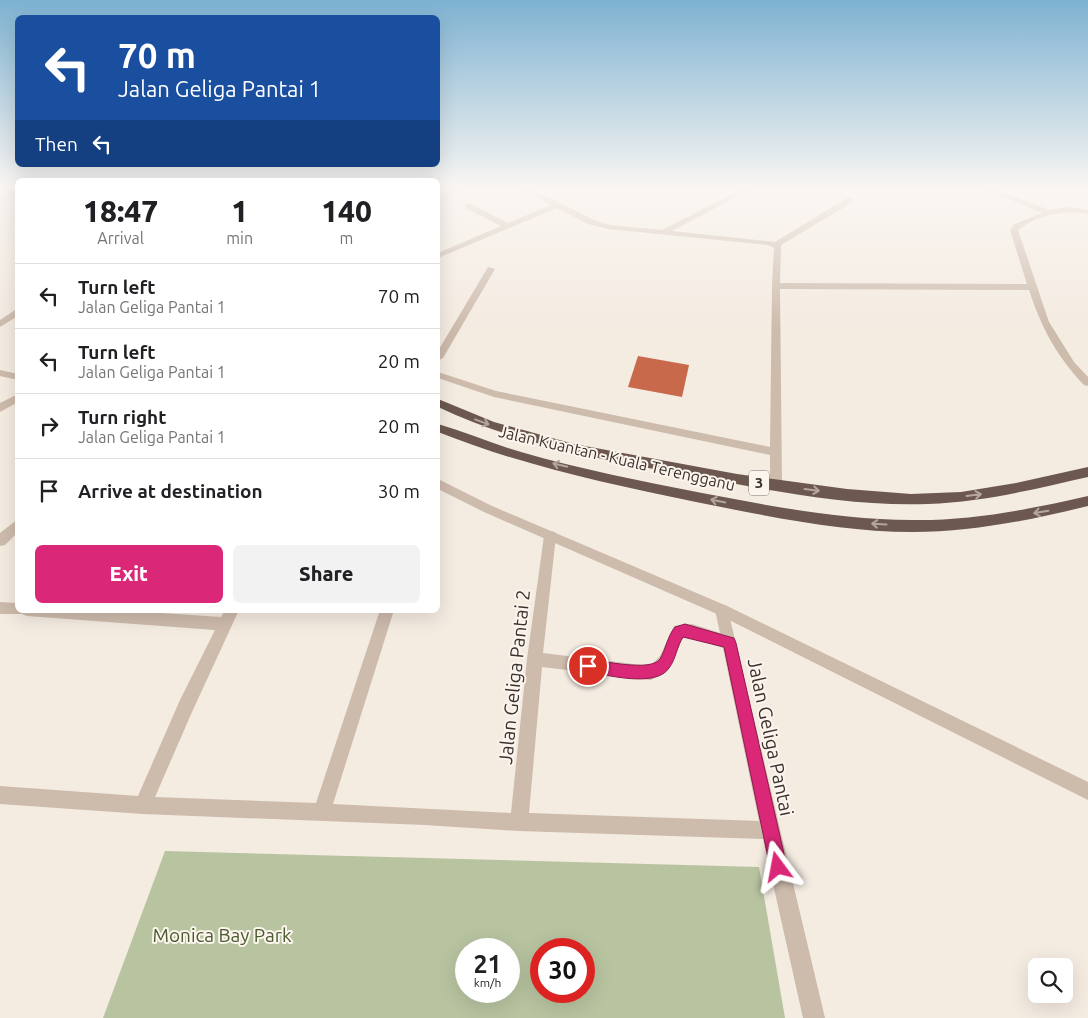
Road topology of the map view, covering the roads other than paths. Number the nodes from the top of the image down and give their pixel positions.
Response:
1 (487, 235) edge
2 (686, 235) edge
3 (793, 235) edge
4 (1015, 235) edge
5 (776, 245) junction
6 (440, 247) edge
7 (447, 252) junction
8 (440, 255) edge
9 (491, 269) dead end
10 (776, 286) junction
11 (1031, 287) junction
12 (15, 313) edge
13 (0, 324) edge
14 (440, 355) edge
15 (0, 373) edge
16 (15, 376) edge
17 (440, 376) edge
18 (1088, 383) edge
19 (15, 399) edge
20 (440, 404) edge
21 (0, 408) edge
22 (440, 429) edge
23 (776, 452) junction
24 (1088, 472) edge
25 (440, 485) edge
26 (776, 486) junction
27 (1088, 501) edge
28 (15, 527) edge
29 (550, 536) junction
30 (0, 542) edge
31 (0, 608) edge
32 (15, 609) edge
33 (722, 610) junction
34 (113, 613) edge
35 (386, 613) edge
36 (228, 617) edge
37 (730, 643) junction
38 (535, 659) junction
39 (1088, 790) edge
40 (0, 795) edge
41 (143, 806) junction
42 (322, 812) junction
43 (519, 822) junction
44 (770, 830) junction
45 (814, 1018) edge

1 - 7 street
2 - 5 street
3 - 5 street
4 - 11 street
5 - 10 street
6 - 7 street
7 - 8 street
9 - 14 street
10 - 11 street
10 - 23 street
11 - 18 street
12 - 13 street
15 - 16 street
17 - 23 street
19 - 21 street
20 -> 26 highway, Jalan Kuantan - Kuala Terengganu / 3
27 -> 22 highway, Jalan Kuantan - Kuala Terengganu / 3
23 - 26 street
26 -> 24 highway, Jalan Kuantan - Kuala Terengganu / 3
25 - 29 street
28 - 30 street
29 - 33 street
29 - 38 street, Jalan Geliga Pantai 2
31 - 32 street
33 - 37 street, Jalan Geliga Pantai
33 - 39 street
34 - 36 street
35 - 42 street
36 - 41 street
37 - 38 street
37 - 44 street, Jalan Geliga Pantai
38 - 43 street, Jalan Geliga Pantai 2
40 - 41 street
41 - 42 street
42 - 43 street
43 - 44 street
44 - 45 street, Jalan Geliga Pantai

